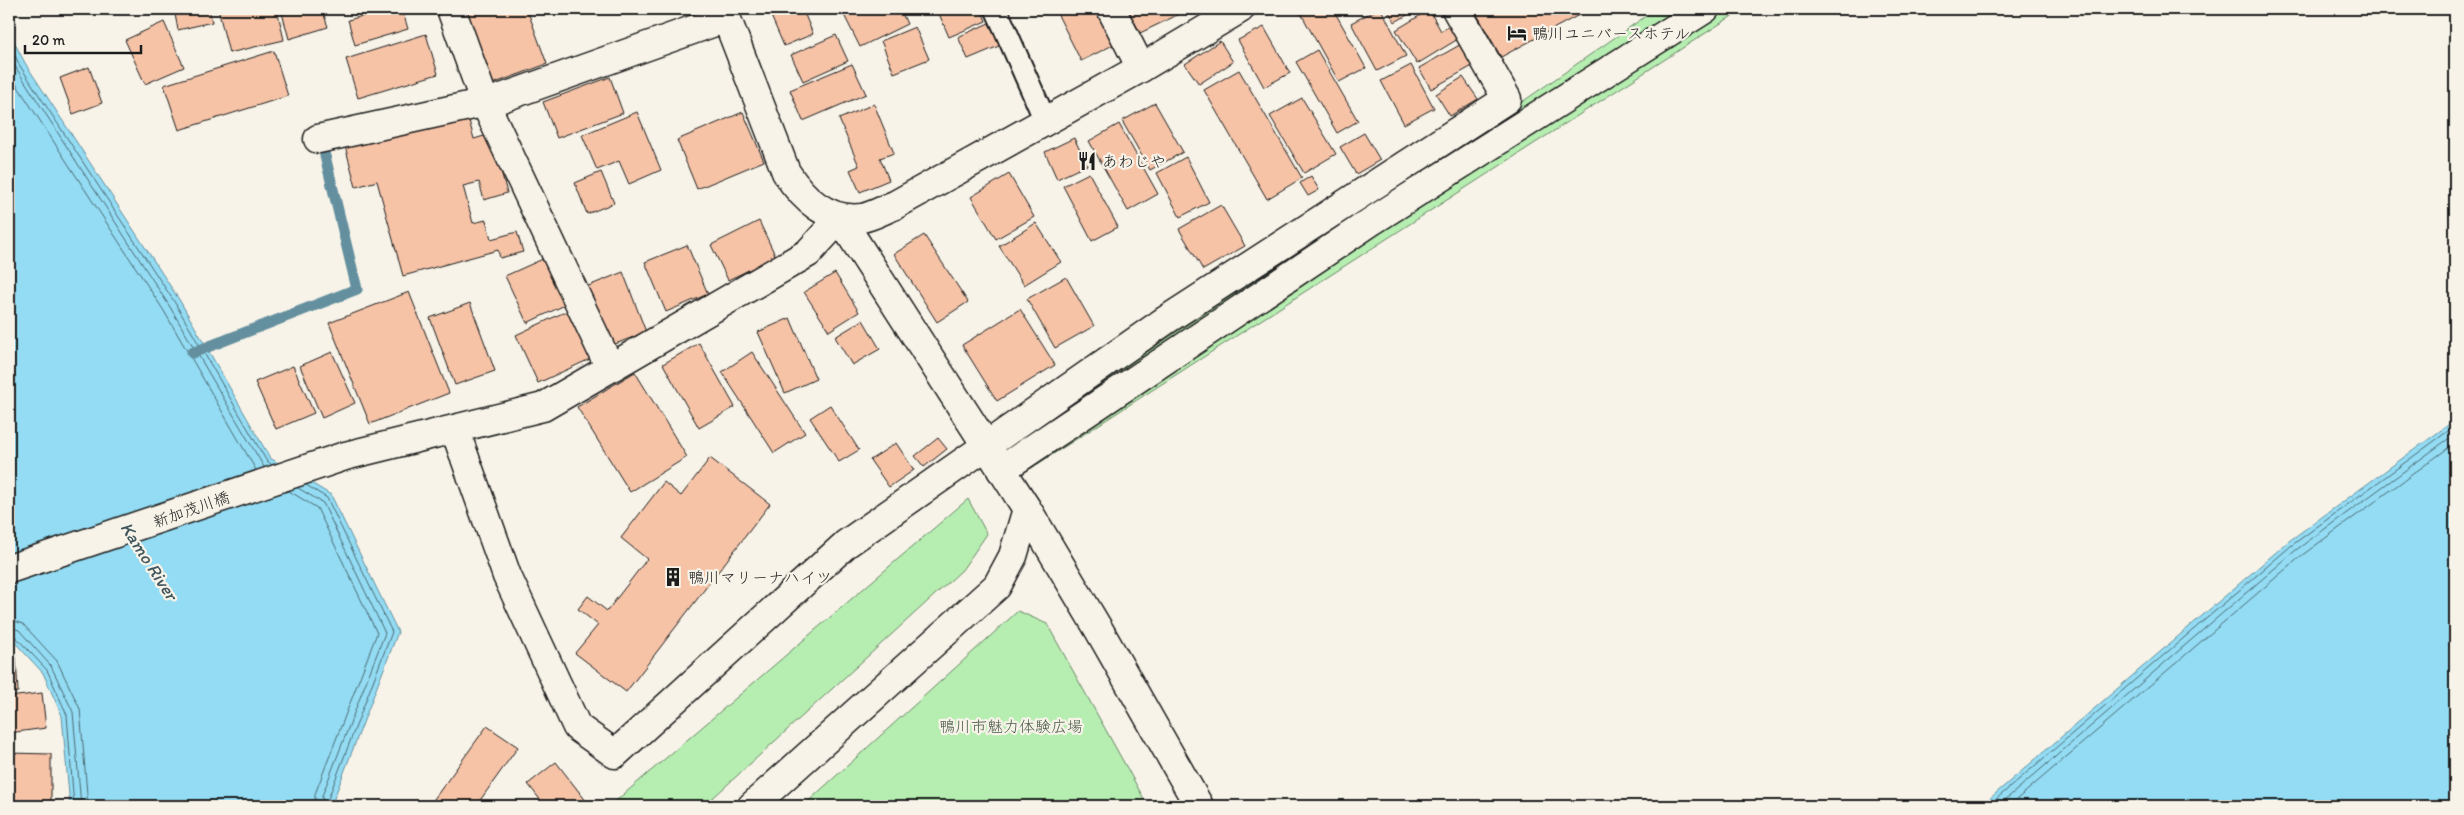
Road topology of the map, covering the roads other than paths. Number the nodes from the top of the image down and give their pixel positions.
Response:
1 (451, 9) edge
2 (996, 9) edge
3 (1110, 9) edge
4 (1240, 9) edge
5 (1456, 9) edge
6 (1705, 9) edge
7 (725, 14) edge
8 (1141, 68) junction
9 (485, 103) junction
10 (1045, 120) junction
11 (318, 139) dead end
12 (840, 218) junction
13 (610, 368) junction
14 (455, 430) junction
15 (987, 446) junction
16 (1001, 470) junction
17 (1027, 509) junction
18 (9, 569) edge
19 (752, 806) edge
20 (1199, 806) edge

1 - 9 street
2 - 10 lane
3 - 8 street
4 - 8 street
5 - 15 street
6 - 16 street
7 - 9 street
7 - 12 street
8 - 10 street
9 - 11 street
9 - 13 street
10 - 12 street
12 - 13 street, 新加茂川橋
12 - 15 street
13 - 14 street, 新加茂川橋
14 - 15 street
14 - 18 street, 新加茂川橋
15 - 16 street
16 - 17 street
17 - 19 street
17 - 20 street

